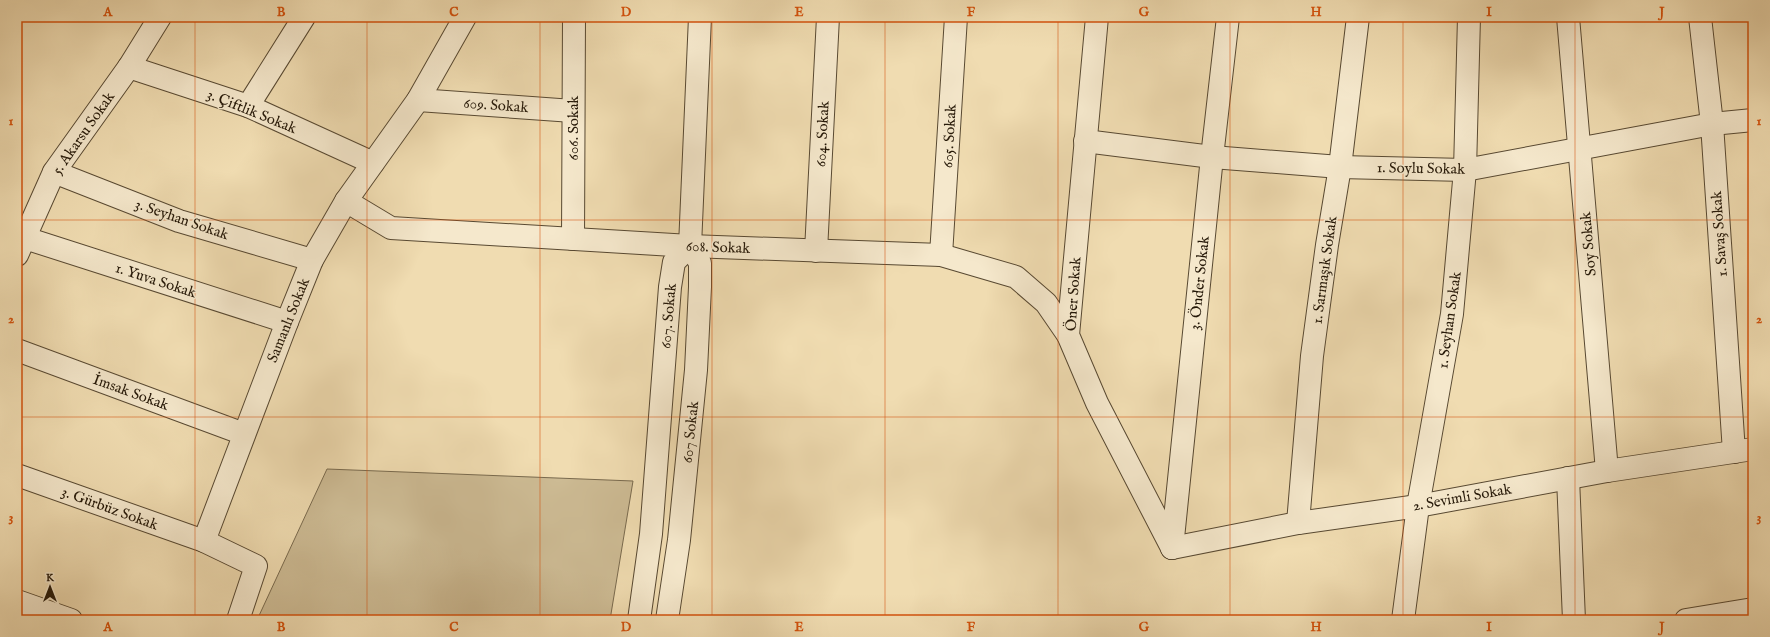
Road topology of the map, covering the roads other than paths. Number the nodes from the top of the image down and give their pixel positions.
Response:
1 (160, 17) edge
2 (304, 17) edge
3 (465, 17) edge
4 (574, 17) edge
5 (700, 17) edge
6 (828, 17) edge
7 (956, 17) edge
8 (1097, 17) edge
9 (1228, 17) edge
10 (1358, 17) edge
11 (1469, 17) edge
12 (1568, 17) edge
13 (1700, 17) edge
14 (129, 67) junction
15 (418, 100) junction
16 (248, 106) junction
17 (573, 111) junction
18 (1753, 120) edge
19 (1712, 124) junction
20 (1086, 141) junction
21 (1580, 150) junction
22 (1212, 157) junction
23 (373, 163) junction
24 (1340, 167) junction
25 (1465, 170) junction
26 (54, 172) junction
27 (346, 201) junction
28 (573, 239) junction
29 (21, 246) edge
30 (690, 246) junction
31 (816, 250) junction
32 (941, 255) junction
33 (312, 260) junction
34 (287, 322) junction
35 (1068, 334) junction
36 (17, 350) edge
37 (244, 434) junction
38 (1743, 450) edge
39 (1607, 471) junction
40 (17, 475) edge
41 (1568, 478) junction
42 (1418, 506) junction
43 (1298, 523) junction
44 (204, 541) junction
45 (1172, 548) junction
46 (17, 601) edge
47 (1753, 609) edge
48 (71, 620) edge
49 (238, 620) edge
50 (639, 620) edge
51 (667, 620) edge
52 (1404, 620) edge
53 (1574, 620) edge
54 (1686, 620) edge

1 - 14 street, 5. Akarsu Sokak
2 - 16 street
3 - 15 street, Samanlı Sokak
4 - 17 street, 606. Sokak
5 - 30 street
6 - 31 street, 604. Sokak
7 - 32 street, 605. Sokak
8 - 20 street, Öner Sokak
9 - 22 street, 3. Önder Sokak
10 - 24 street, 1. Sarmaşık Sokak
11 - 25 street, 1. Seyhan Sokak
12 - 21 street, Soy Sokak
13 - 19 street, 1. Savaş Sokak
14 - 16 street, 3. Çiftlik Sokak
14 - 26 street, 5. Akarsu Sokak
15 - 17 street, 609. Sokak
15 - 23 street, Samanlı Sokak
16 - 23 street, 3. Çiftlik Sokak
17 - 28 street, 606. Sokak
18 - 19 street, 1. Soylu Sokak
19 - 21 street, 1. Soylu Sokak
19 - 38 street, 1. Savaş Sokak
20 - 22 street, 1. Soylu Sokak
20 - 35 street, Öner Sokak
21 - 25 street, 1. Soylu Sokak
21 - 39 street, Soy Sokak
22 - 24 street, 1. Soylu Sokak
22 - 45 street, 3. Önder Sokak
23 - 27 street, Samanlı Sokak
24 - 25 street, 1. Soylu Sokak
24 - 43 street, 1. Sarmaşık Sokak
25 - 42 street, 1. Seyhan Sokak
26 - 29 street, 5. Akarsu Sokak
26 - 33 street, 3. Seyhan Sokak
27 - 28 street, 608. Sokak
27 - 33 street, Samanlı Sokak
28 - 30 street, 608. Sokak
29 - 34 street, 1. Yuva Sokak
30 - 31 street, 608. Sokak
30 - 50 street, 607. Sokak
30 - 51 street, 607 Sokak
31 - 32 street, 608. Sokak
32 - 35 street, 608. Sokak
33 - 34 street, Samanlı Sokak
34 - 37 street, Samanlı Sokak
35 - 45 street, Öner Sokak
36 - 37 street, İmsak Sokak
37 - 44 street, Samanlı Sokak
38 - 39 street, 2. Sevimli Sokak
39 - 41 street, 2. Sevimli Sokak
40 - 44 street, 3. Gürbüz Sokak
41 - 42 street, 2. Sevimli Sokak
41 - 53 street
42 - 43 street, 2. Sevimli Sokak
42 - 52 street, 1. Seyhan Sokak
43 - 45 street, 2. Sevimli Sokak
44 - 49 street
46 - 48 street
47 - 54 street

